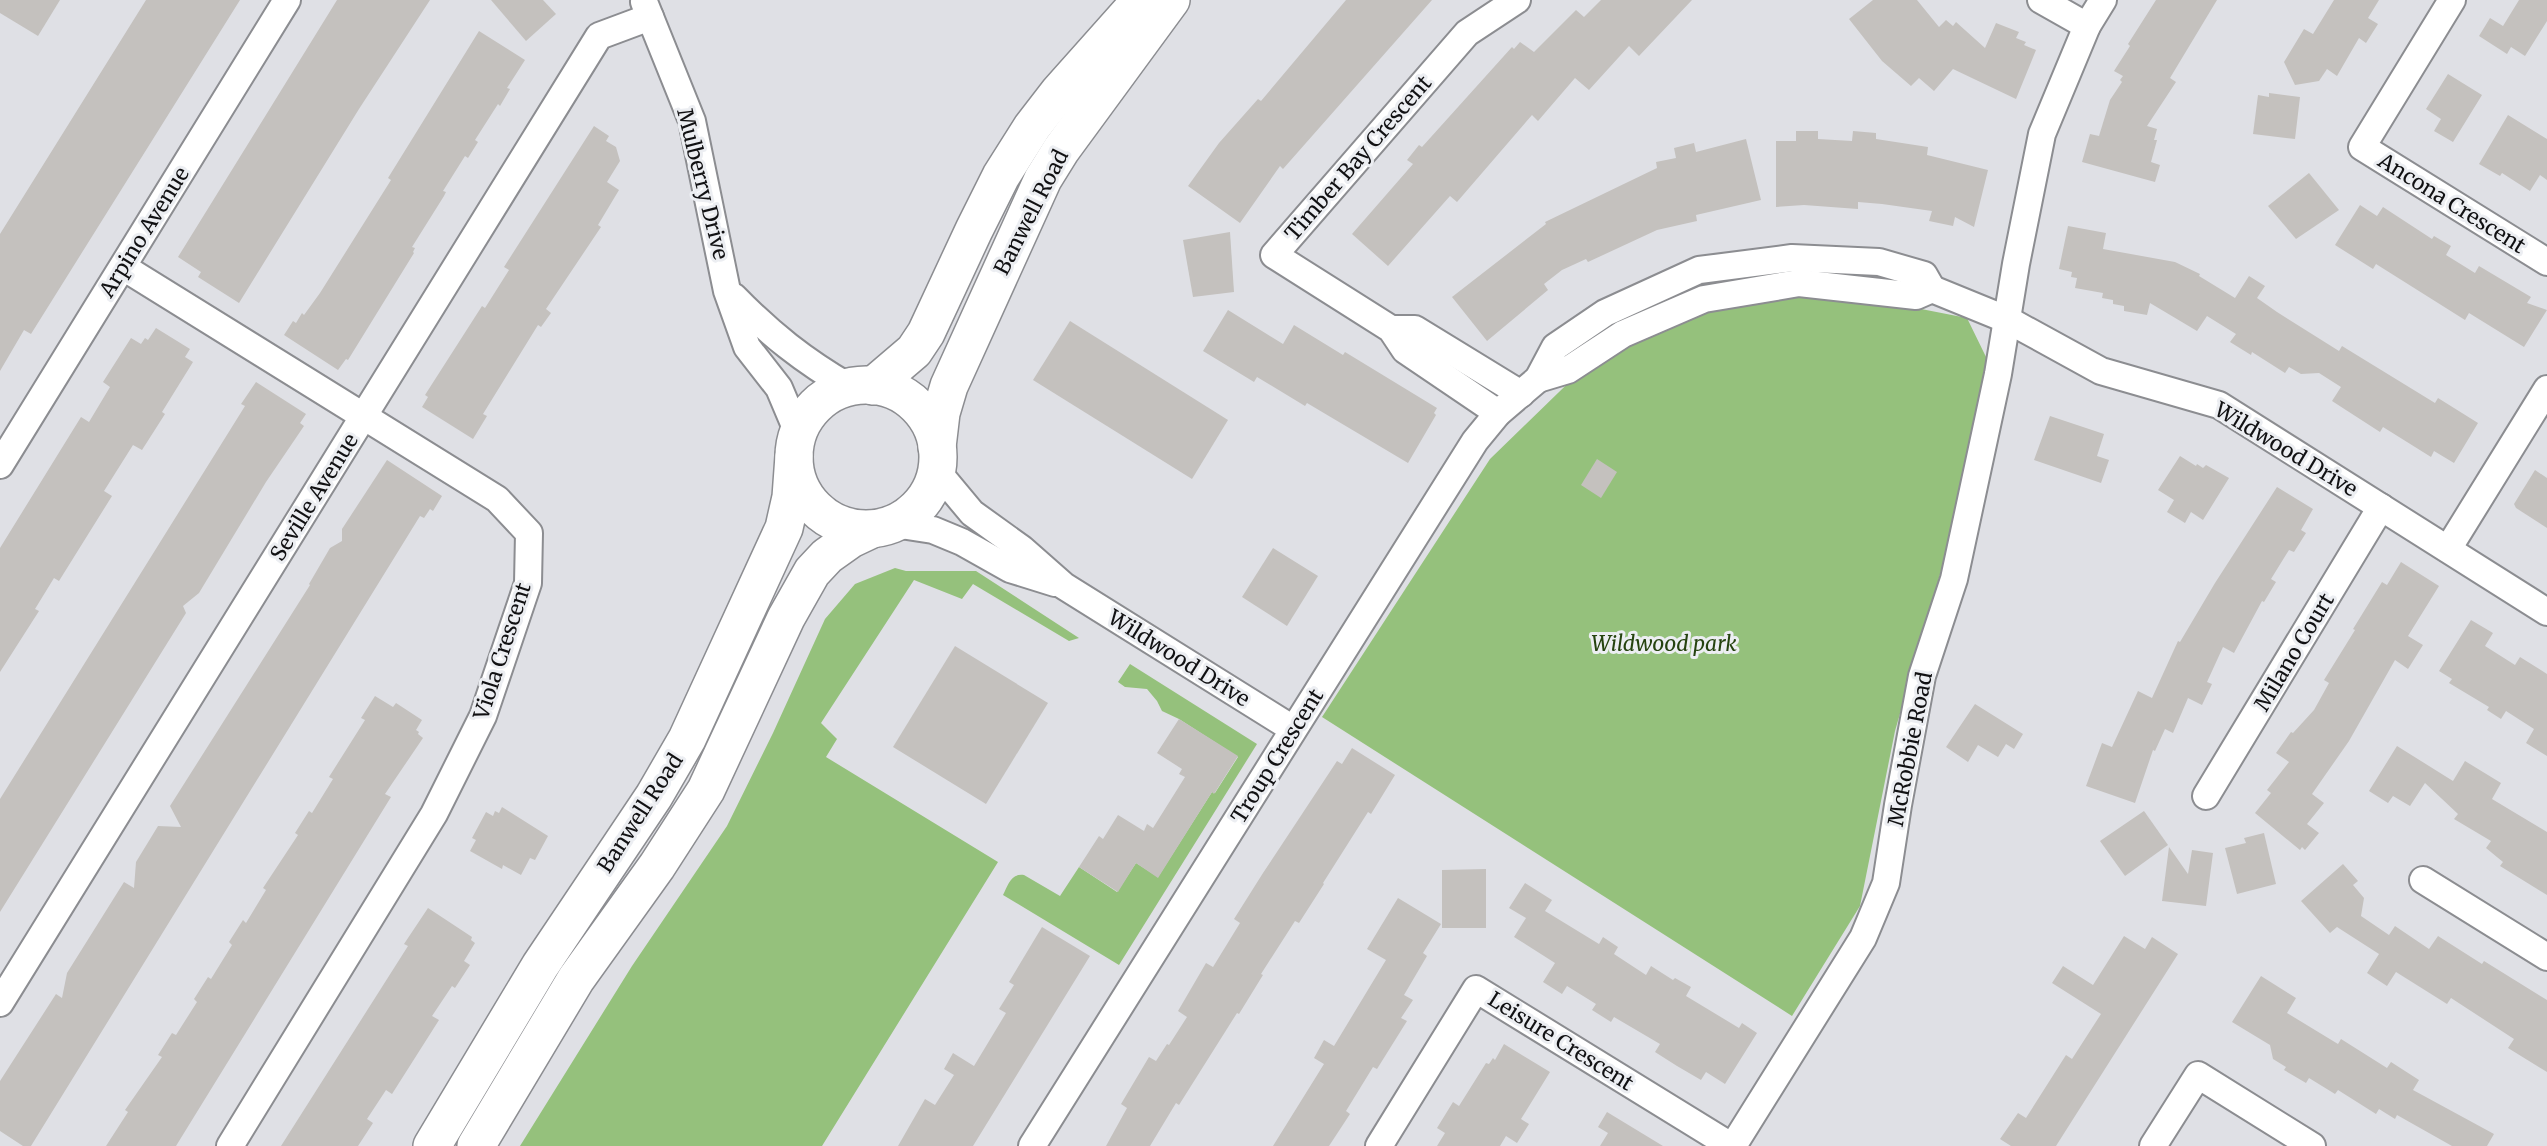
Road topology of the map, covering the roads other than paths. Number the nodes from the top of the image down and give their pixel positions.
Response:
1 (287, 0) edge
2 (1141, 0) edge
3 (1171, 0) edge
4 (1517, 0) edge
5 (2042, 0) edge
6 (2103, 0) edge
7 (2452, 0) edge
8 (647, 8) edge
9 (2087, 26) junction
10 (2547, 262) edge
11 (122, 267) junction
12 (1932, 289) joint
13 (727, 291) junction
14 (2008, 320) junction
15 (1391, 329) junction
16 (861, 386) junction
17 (1529, 386) junction
18 (2547, 389) edge
19 (1498, 413) junction
20 (364, 416) junction
21 (796, 444) junction
22 (937, 459) junction
23 (0, 465) edge
24 (2381, 507) junction
25 (882, 527) junction
26 (2448, 549) junction
27 (1064, 586) junction
28 (2547, 611) edge
29 (1293, 729) junction
30 (2206, 796) dead end
31 (2423, 880) dead end
32 (2547, 957) edge
33 (0, 1003) edge
34 (230, 1146) edge
35 (432, 1146) edge
36 (476, 1146) edge
37 (1032, 1146) edge
38 (1379, 1146) edge
39 (1732, 1146) edge
40 (2153, 1146) edge
41 (2312, 1146) edge

1 - 11 street, Arpino Avenue
2 - 16 main road, Banwell Road
3 - 22 main road, Banwell Road
4 - 15 street, Timber Bay Crescent
5 - 9 street
6 - 9 street
7 - 10 street, Ancona Crescent
8 - 13 street, Mulberry Drive
8 - 20 street, Seville Avenue
9 - 14 street
11 - 20 street, Viola Crescent
11 - 23 street, Arpino Avenue
12 - 14 street, Wildwood Drive
12 - 17 street, Troup Crescent
13 - 16 street
13 - 21 street, Mulberry Drive
14 - 24 street, Wildwood Drive
14 - 39 street, McRobbie Road
15 - 17 street, Timber Bay Crescent
15 - 19 street, Timber Bay Crescent
16 - 21 main road
16 - 22 main road
17 - 19 street, Troup Crescent
18 - 26 street
19 - 29 street, Troup Crescent
20 - 33 street, Seville Avenue
20 - 34 street, Viola Crescent
21 - 25 main road
21 - 35 main road, Banwell Road
22 - 25 main road
22 - 27 street, Wildwood Drive
24 - 26 street, Wildwood Drive
24 - 30 street, Milano Court
25 - 27 street, Wildwood Drive
25 - 36 main road, Banwell Road
26 - 28 street, Wildwood Drive
27 - 29 street, Wildwood Drive
29 - 37 street, Troup Crescent
31 - 32 street
38 - 39 street, Leisure Crescent
40 - 41 street

